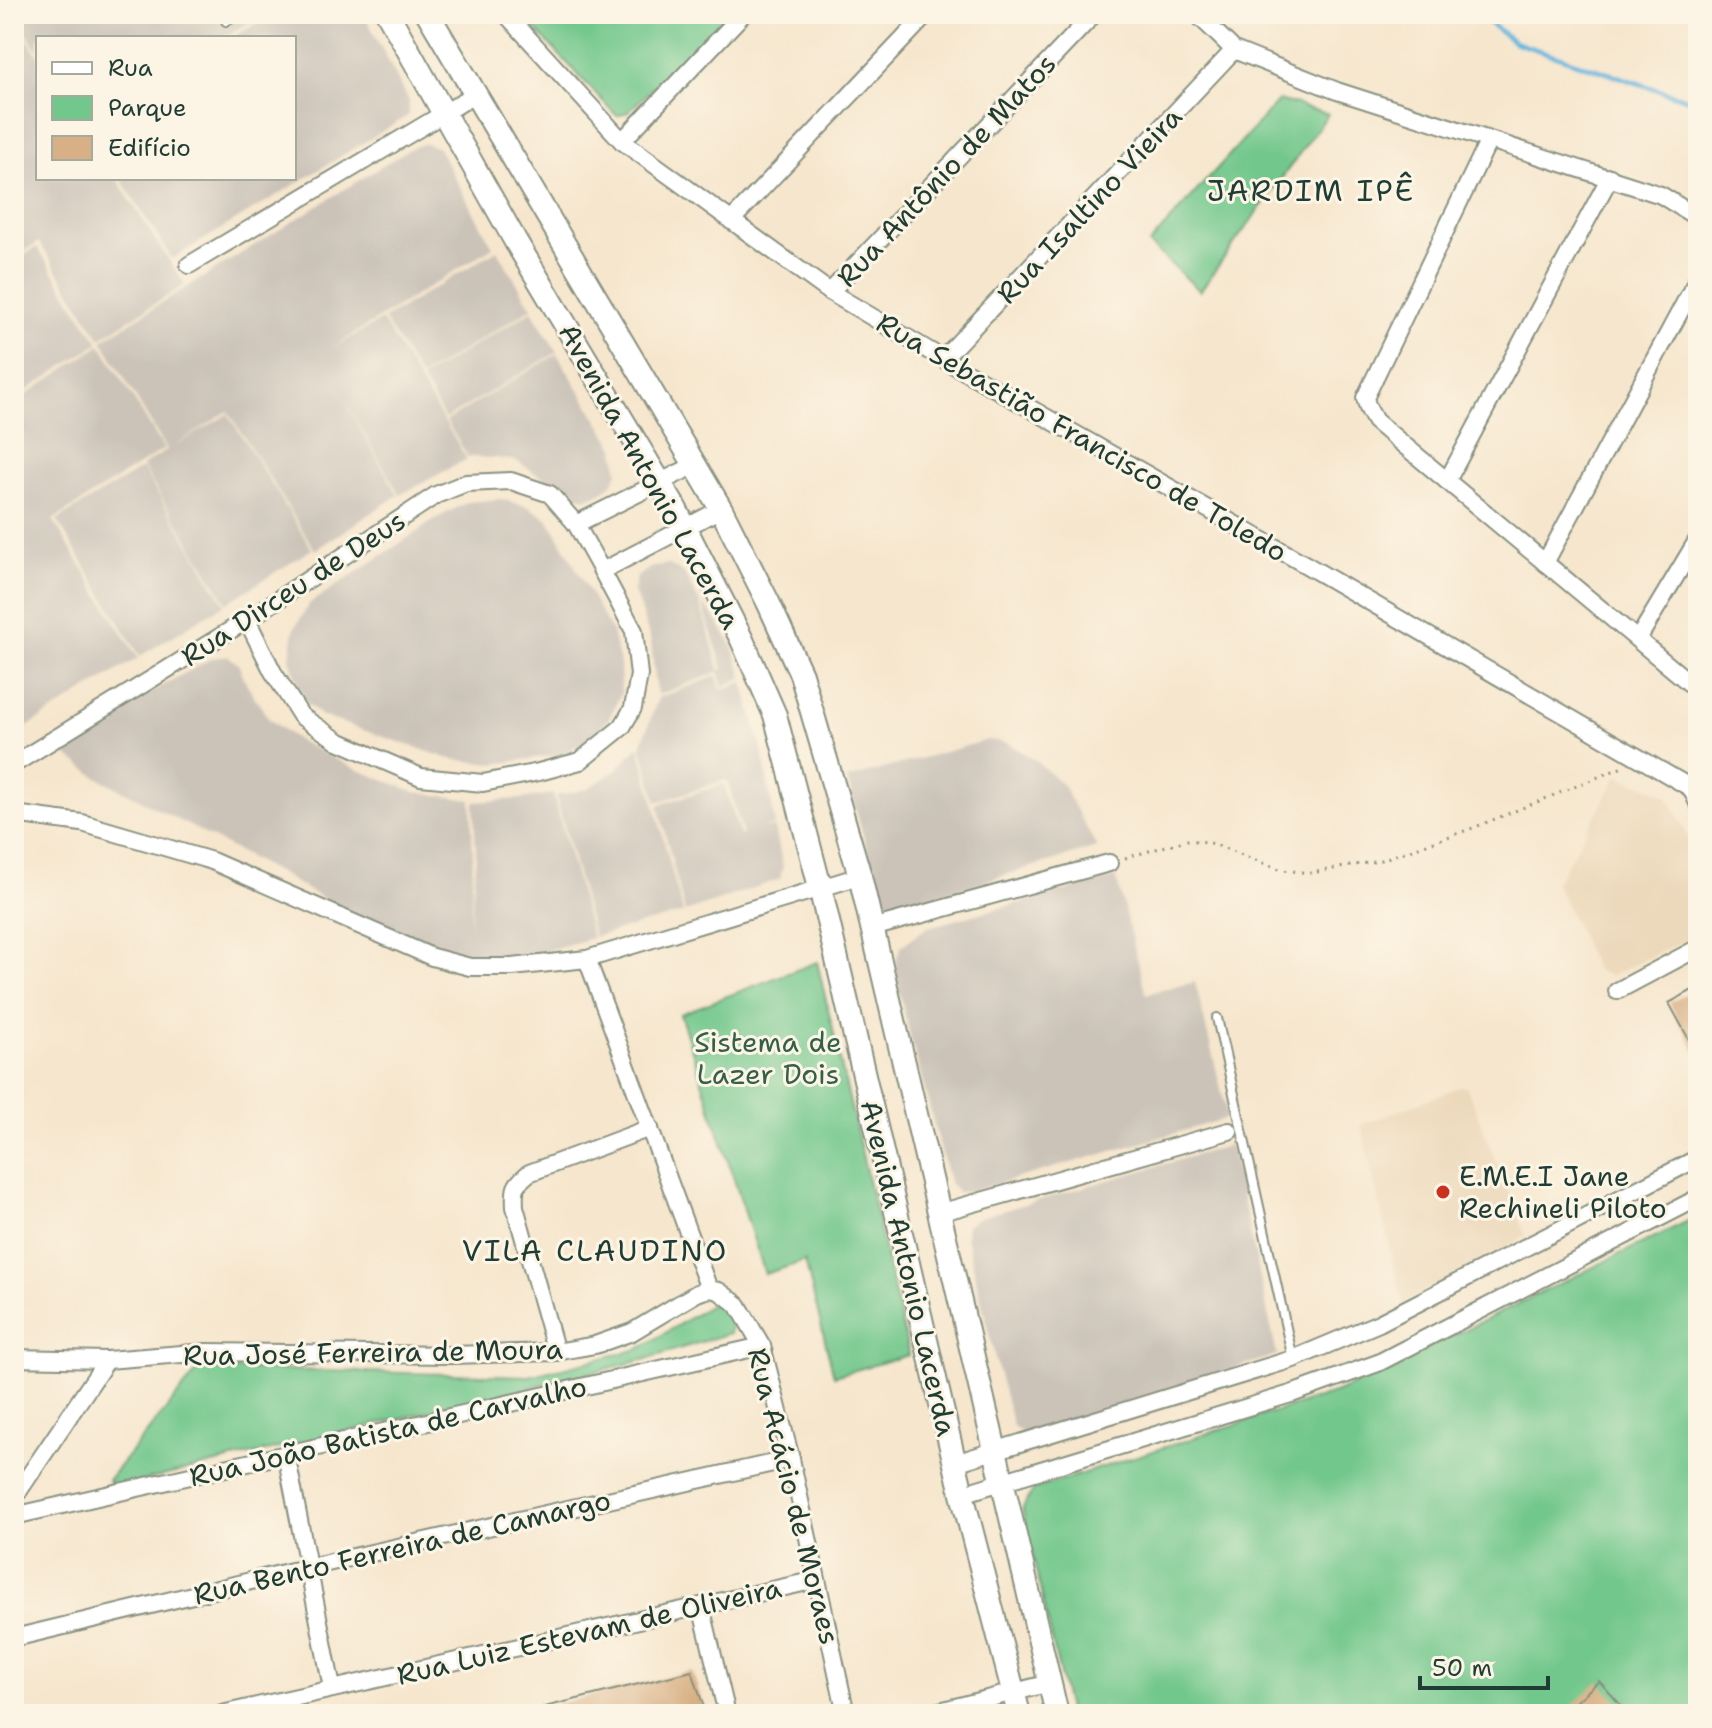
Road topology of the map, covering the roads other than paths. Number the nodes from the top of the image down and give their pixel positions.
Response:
1 (240, 14) edge
2 (388, 14) edge
3 (428, 14) edge
4 (506, 14) edge
5 (743, 14) edge
6 (927, 14) edge
7 (1094, 14) edge
8 (1197, 14) edge
9 (226, 21) dead end
10 (1234, 50) junction
11 (475, 94) junction
12 (443, 114) junction
13 (1489, 140) junction
14 (622, 141) junction
15 (1610, 177) junction
16 (1698, 218) edge
17 (731, 221) junction
18 (189, 265) dead end
19 (1698, 278) edge
20 (830, 292) junction
21 (943, 359) junction
22 (695, 465) junction
23 (1447, 481) junction
24 (661, 482) junction
25 (721, 509) junction
26 (576, 524) junction
27 (685, 528) junction
28 (1698, 539) edge
29 (1545, 563) junction
30 (602, 571) junction
31 (247, 620) junction
32 (1638, 639) junction
33 (1698, 690) edge
34 (14, 764) edge
35 (1696, 789) edge
36 (14, 814) edge
37 (1109, 863) road end
38 (860, 876) junction
39 (820, 887) junction
40 (872, 928) junction
41 (1698, 948) edge
42 (587, 959) junction
43 (1617, 991) dead end
44 (1217, 1018) dead end
45 (650, 1128) junction
46 (1229, 1131) dead end
47 (1698, 1158) edge
48 (1698, 1198) edge
49 (939, 1213) junction
50 (714, 1290) junction
51 (762, 1346) junction
52 (556, 1352) junction
53 (14, 1358) edge
54 (1293, 1359) junction
55 (107, 1360) junction
56 (995, 1452) junction
57 (286, 1454) junction
58 (791, 1459) junction
59 (955, 1463) junction
60 (1002, 1483) junction
61 (962, 1494) junction
62 (14, 1498) edge
63 (14, 1516) edge
64 (309, 1567) junction
65 (816, 1580) junction
66 (701, 1606) junction
67 (14, 1638) edge
68 (1050, 1683) junction
69 (332, 1688) junction
70 (1016, 1703) edge
71 (222, 1714) edge
72 (727, 1714) edge
73 (846, 1714) edge
74 (928, 1714) edge
75 (1057, 1714) edge

1 - 9 lane
2 - 12 main road, Avenida Antonio Lacerda
3 - 11 main road, Avenida Antonio Lacerda
4 - 14 street, Rua Sebastião Francisco de Toledo
5 - 14 street
6 - 17 street
7 - 20 street, Rua Antônio de Matos
8 - 10 street
10 - 13 street
10 - 21 street, Rua Isaltino Vieira
11 - 12 street
11 - 22 main road, Avenida Antonio Lacerda
12 - 18 street
12 - 24 main road, Avenida Antonio Lacerda
13 - 15 street
13 - 23 street
14 - 17 street, Rua Sebastião Francisco de Toledo
15 - 16 street
15 - 23 street
17 - 20 street, Rua Sebastião Francisco de Toledo
19 - 29 street
20 - 21 street, Rua Sebastião Francisco de Toledo
21 - 35 street, Rua Sebastião Francisco de Toledo
22 - 24 street
22 - 25 main road, Avenida Antonio Lacerda
23 - 29 street
24 - 26 street
24 - 27 main road, Avenida Antonio Lacerda
25 - 27 street
25 - 38 main road, Avenida Antonio Lacerda
26 - 30 street, Rua Dirceu de Deus
26 - 31 street, Rua Dirceu de Deus
27 - 30 street
27 - 39 main road, Avenida Antonio Lacerda
28 - 32 street
29 - 32 street
30 - 31 street, Rua Dirceu de Deus
31 - 34 street, Rua Dirceu de Deus
32 - 33 street
36 - 42 street
37 - 40 street
38 - 39 street
38 - 40 main road, Avenida Antonio Lacerda
39 - 42 street
39 - 59 main road, Avenida Antonio Lacerda
40 - 49 main road, Avenida Antonio Lacerda
41 - 43 street
42 - 45 street
44 - 54 lane
45 - 50 street
45 - 52 street
46 - 49 street
47 - 54 street
48 - 60 street
49 - 56 main road, Avenida Antonio Lacerda
50 - 51 street, Rua Acácio de Moraes
50 - 52 street, Rua José Ferreira de Moura
51 - 57 street, Rua João Batista de Carvalho
51 - 58 street, Rua Acácio de Moraes
52 - 55 street, Rua José Ferreira de Moura
53 - 55 street, Rua José Ferreira de Moura
54 - 56 street
55 - 62 street
56 - 59 street
56 - 60 main road, Avenida Antonio Lacerda
57 - 63 street, Rua João Batista de Carvalho
57 - 64 street
58 - 64 street, Rua Bento Ferreira de Camargo
58 - 65 street, Rua Acácio de Moraes
59 - 61 main road, Avenida Antonio Lacerda
60 - 61 street
60 - 68 main road, Avenida Antonio Lacerda
61 - 70 main road, Avenida Antonio Lacerda
64 - 67 street, Rua Bento Ferreira de Camargo
64 - 69 street
65 - 66 street, Rua Luiz Estevam de Oliveira
65 - 73 street, Rua Acácio de Moraes
66 - 69 street, Rua Luiz Estevam de Oliveira
66 - 72 street
68 - 70 street
68 - 75 main road, Avenida Antonio Lacerda
69 - 71 street, Rua Luiz Estevam de Oliveira
70 - 74 street

